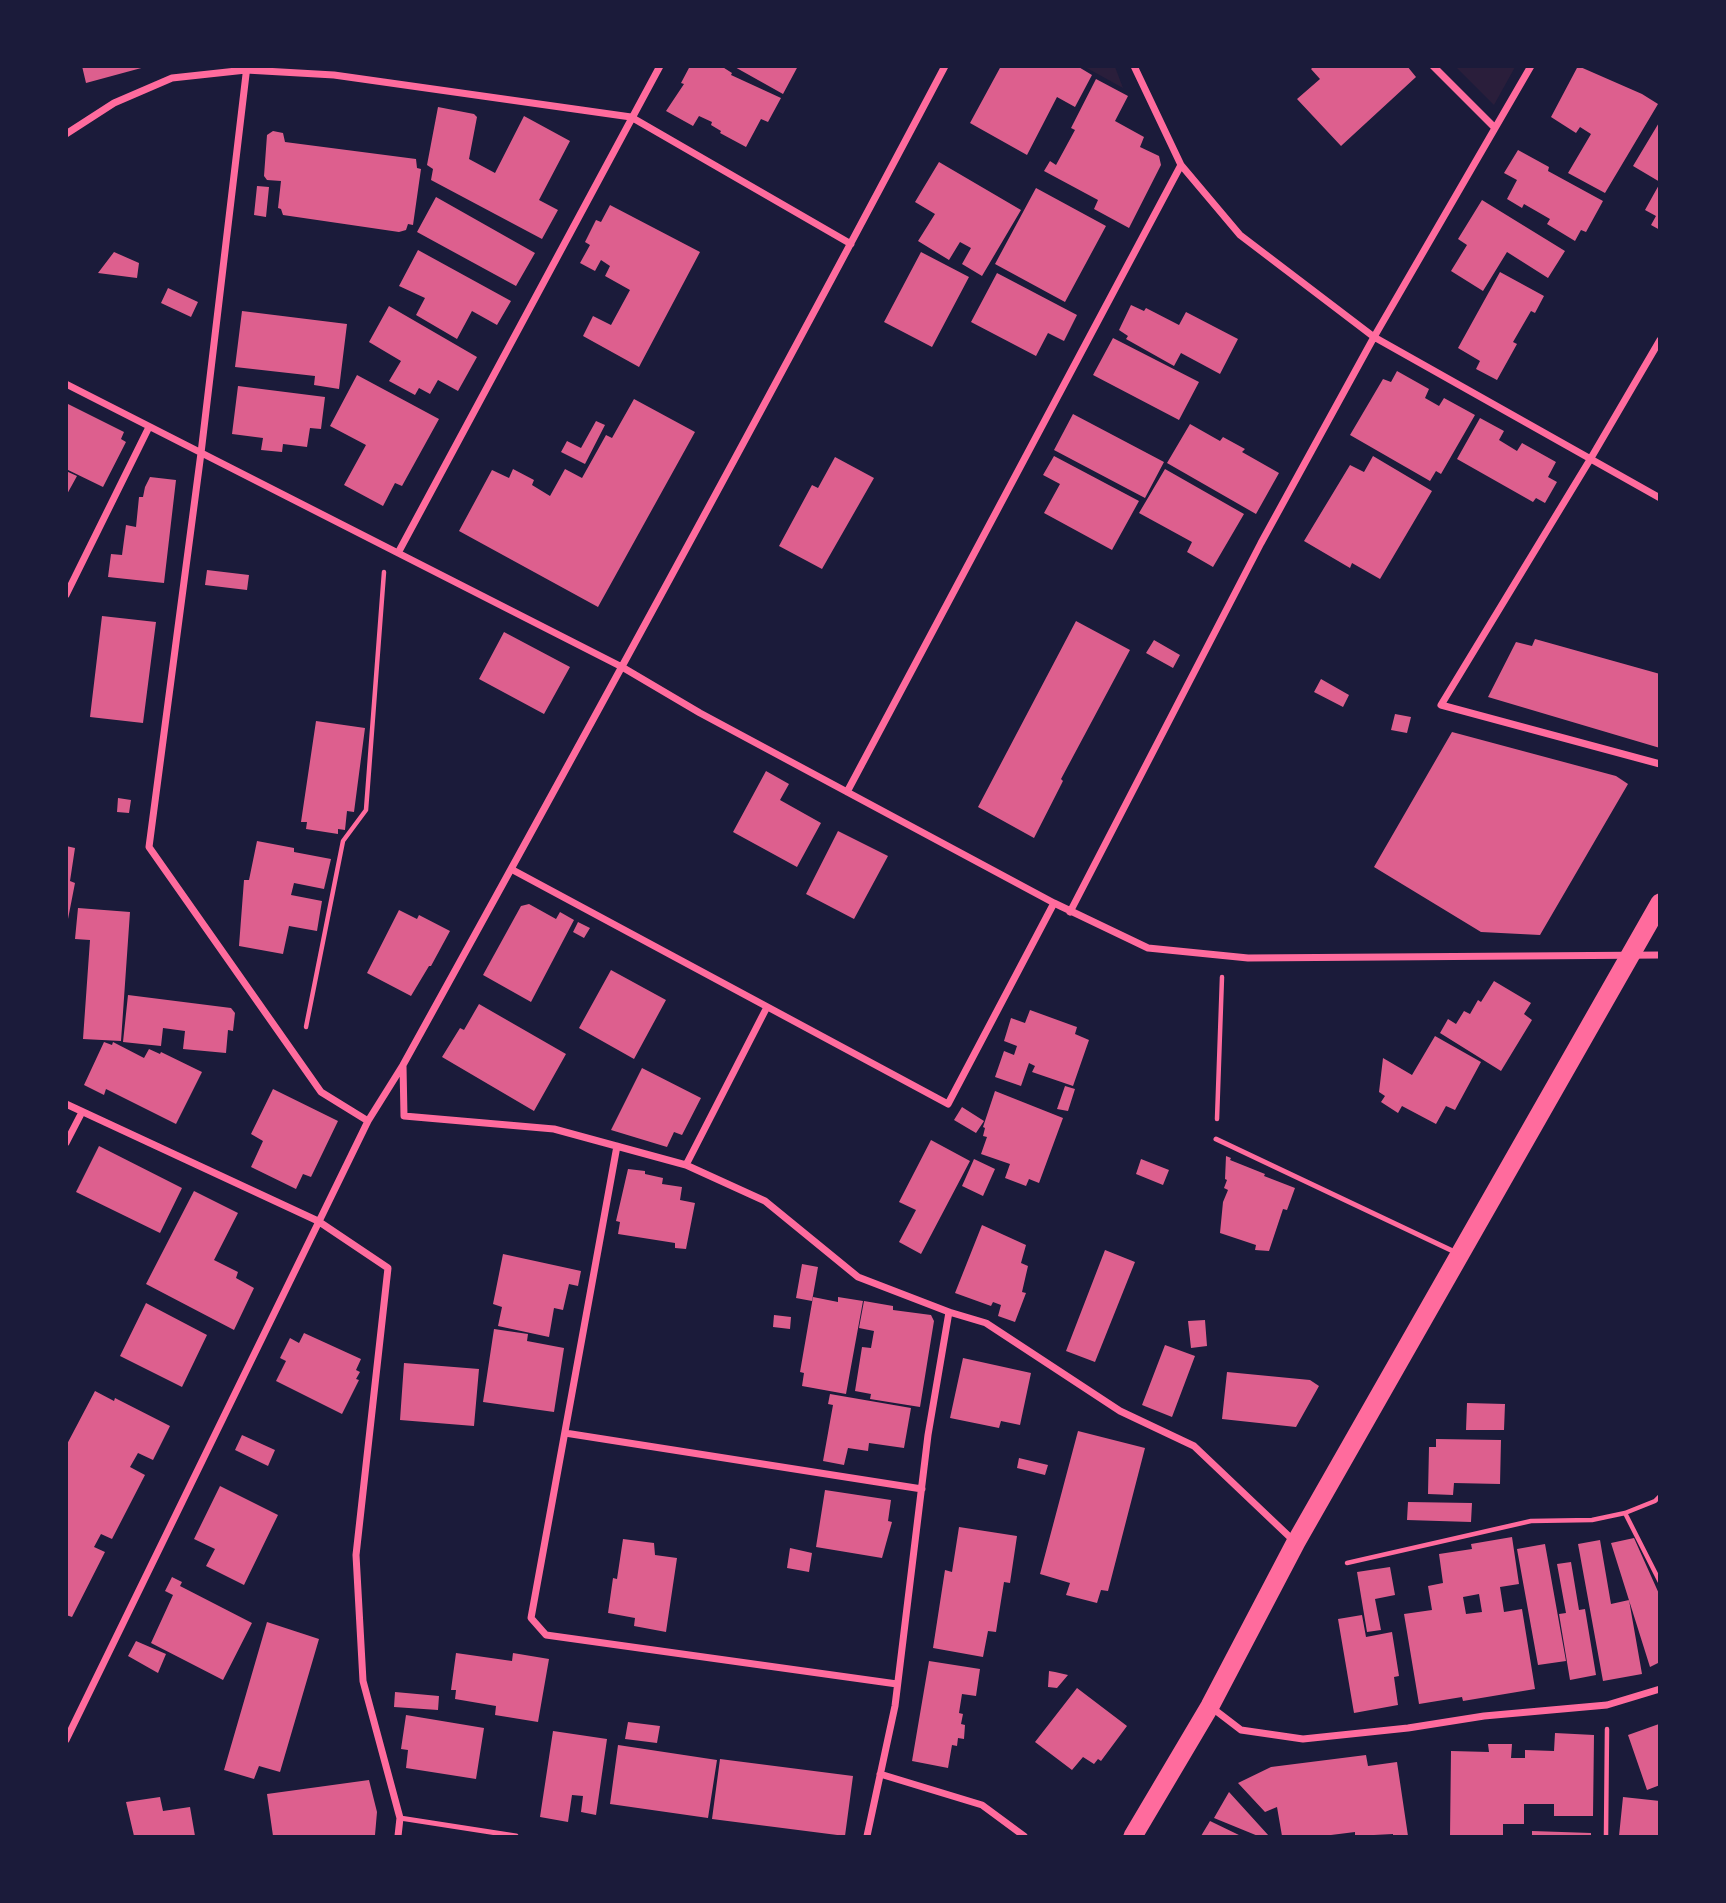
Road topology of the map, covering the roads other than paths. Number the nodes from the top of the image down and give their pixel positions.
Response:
1 (660, 66) edge
2 (945, 66) edge
3 (1134, 66) edge
4 (1433, 66) edge
5 (1531, 66) edge
6 (246, 68) edge
7 (631, 117) junction
8 (1495, 128) junction
9 (66, 134) edge
10 (1181, 164) junction
11 (851, 244) junction
12 (1374, 337) junction
13 (1660, 340) edge
14 (66, 384) edge
15 (149, 426) junction
16 (201, 453) junction
17 (1591, 458) junction
18 (1660, 498) edge
19 (398, 553) junction
20 (66, 595) edge
21 (622, 667) junction
22 (1660, 764) edge
23 (846, 792) junction
24 (511, 869) junction
25 (1054, 903) junction
26 (1660, 903) edge
27 (1070, 912) junction
28 (1629, 956) junction
29 (1660, 956) edge
30 (767, 1007) junction
31 (403, 1065) junction
32 (66, 1104) edge
33 (82, 1112) junction
34 (368, 1121) junction
35 (1216, 1139) road end
36 (66, 1143) edge
37 (617, 1146) junction
38 (685, 1165) junction
39 (318, 1221) junction
40 (1460, 1254) junction
41 (948, 1312) junction
42 (565, 1433) junction
43 (922, 1489) junction
44 (1296, 1542) junction
45 (897, 1684) junction
46 (1660, 1689) edge
47 (1210, 1706) junction
48 (66, 1740) edge
49 (880, 1774) junction
50 (400, 1818) junction
51 (398, 1836) edge
52 (516, 1836) edge
53 (867, 1836) edge
54 (1024, 1836) edge
55 (1133, 1836) edge

1 - 7 street
2 - 11 street
3 - 10 street
4 - 8 street
5 - 8 street
6 - 7 street
6 - 9 street
6 - 16 street
7 - 11 street
7 - 19 street
8 - 12 street
10 - 12 street
10 - 23 street
11 - 21 street
12 - 17 street
12 - 27 street
13 - 17 street
14 - 15 street
15 - 16 street
15 - 20 street
16 - 19 street
16 - 34 street
17 - 18 street
17 - 22 street
19 - 21 street
21 - 23 street
21 - 24 street
23 - 25 street
24 - 30 street
24 - 31 street
25 - 27 street
25 - 30 street
26 - 28 highway
27 - 28 street
28 - 29 street
28 - 40 highway
30 - 38 street
31 - 34 street
31 - 37 street
32 - 33 street
33 - 36 street
33 - 39 street
34 - 39 street
35 - 40 lane
37 - 38 street
37 - 42 street
38 - 41 street
39 - 48 street
39 - 50 street
40 - 44 highway
41 - 43 street
41 - 44 street
42 - 43 street
42 - 45 street
43 - 45 street
44 - 47 highway
45 - 49 street
46 - 47 street
47 - 55 highway
49 - 53 street
49 - 54 street
50 - 51 street
50 - 52 lane

